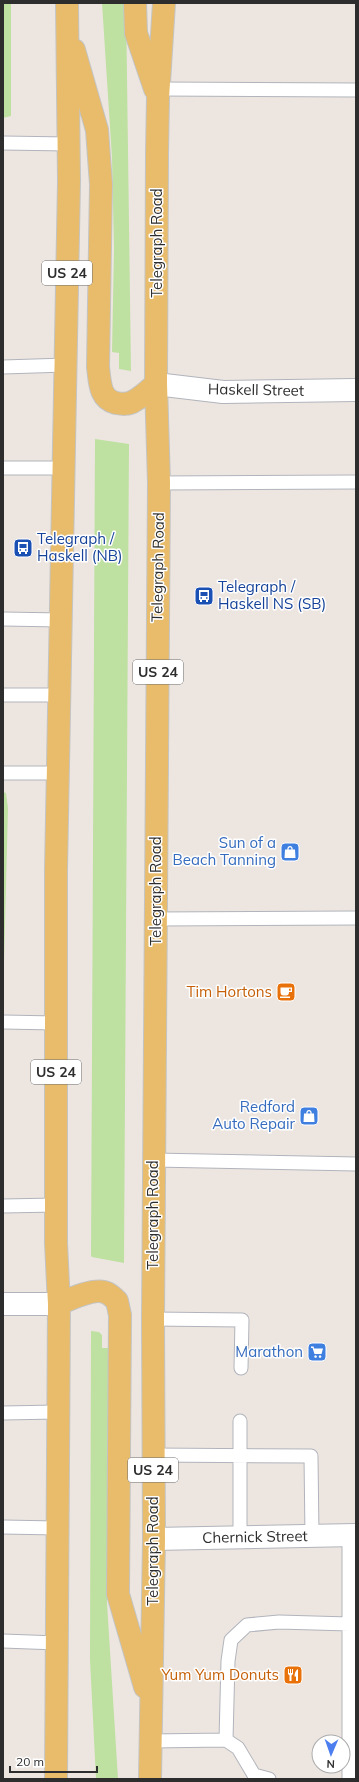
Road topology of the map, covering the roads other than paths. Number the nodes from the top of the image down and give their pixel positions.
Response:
1 (135, 3) edge
2 (164, 3) edge
3 (67, 13) edge
4 (356, 90) edge
5 (158, 93) junction
6 (3, 143) edge
7 (68, 144) junction
8 (66, 365) junction
9 (3, 367) edge
10 (156, 384) junction
11 (356, 390) edge
12 (3, 468) edge
13 (64, 468) junction
14 (356, 482) edge
15 (159, 483) junction
16 (3, 619) edge
17 (61, 620) junction
18 (3, 694) edge
19 (60, 695) junction
20 (3, 773) edge
21 (58, 773) junction
22 (356, 918) edge
23 (156, 919) junction
24 (3, 1022) edge
25 (56, 1023) junction
26 (154, 1160) junction
27 (356, 1164) edge
28 (56, 1205) junction
29 (3, 1206) edge
30 (3, 1304) edge
31 (59, 1304) junction
32 (153, 1319) junction
33 (241, 1368) dead end
34 (57, 1412) junction
35 (3, 1413) edge
36 (240, 1421) dead end
37 (153, 1455) junction
38 (240, 1456) junction
39 (3, 1527) edge
40 (57, 1528) junction
41 (353, 1535) edge
42 (312, 1536) junction
43 (240, 1538) junction
44 (154, 1539) junction
45 (349, 1624) junction
46 (3, 1641) edge
47 (57, 1643) junction
48 (151, 1709) junction
49 (56, 1736) junction
50 (226, 1740) junction
51 (150, 1741) junction
52 (254, 1777) edge
53 (56, 1779) edge
54 (71, 1779) edge
55 (150, 1779) edge
56 (269, 1779) edge
57 (349, 1779) edge

1 - 5 main road
2 - 5 main road, Telegraph Road / US 24
3 - 7 main road, US 24
3 - 10 main road
4 - 5 lane
5 - 10 main road, Telegraph Road / US 24
6 - 7 lane
7 - 8 main road, US 24
8 - 9 lane
8 - 13 main road, US 24
10 - 11 street, Haskell Street
10 - 15 main road, Telegraph Road / US 24
12 - 13 lane
13 - 17 main road, US 24
14 - 15 lane
15 - 23 main road, Telegraph Road / US 24
16 - 17 lane
17 - 19 main road, US 24
18 - 19 lane
19 - 21 main road, US 24
20 - 21 lane
21 - 25 main road, US 24
22 - 23 lane
23 - 26 main road, Telegraph Road / US 24
24 - 25 lane
25 - 28 main road, US 24
26 - 27 lane
26 - 32 main road, Telegraph Road / US 24
28 - 29 lane
28 - 31 main road, US 24
30 - 31 street
31 - 34 main road, US 24
31 - 48 main road
32 - 33 lane
32 - 37 main road, Telegraph Road / US 24
34 - 35 lane
34 - 40 main road, US 24
36 - 38 lane
37 - 38 lane
37 - 44 main road, Telegraph Road / US 24
38 - 42 lane
38 - 43 lane
39 - 40 lane
40 - 47 main road, US 24
41 - 42 street, Chernick Street
41 - 45 lane
42 - 43 street, Chernick Street
43 - 44 street, Chernick Street
44 - 48 main road, Telegraph Road / US 24
45 - 50 lane
45 - 57 lane
46 - 47 lane
47 - 49 main road, US 24
48 - 51 main road, Telegraph Road / US 24
49 - 53 main road, US 24
49 - 54 main road
50 - 51 lane
50 - 52 lane
51 - 55 main road, Telegraph Road / US 24
52 - 56 lane

